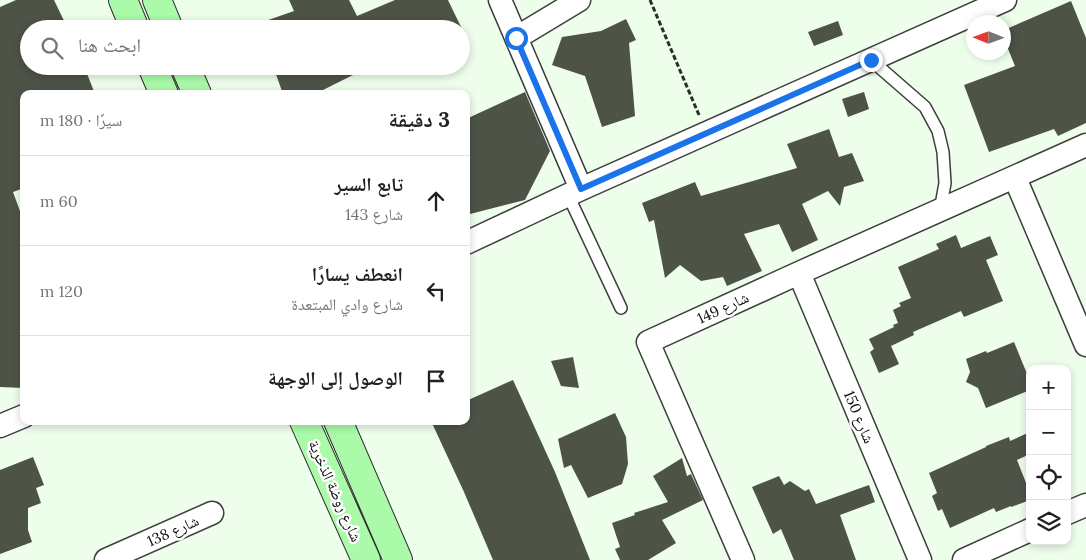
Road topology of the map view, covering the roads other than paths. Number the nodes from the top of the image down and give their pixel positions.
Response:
1 (123, 0) edge
2 (157, 0) edge
3 (500, 0) edge
4 (579, 0) edge
5 (1005, 0) edge
6 (132, 20) edge
7 (165, 20) edge
8 (516, 38) junction
9 (871, 60) junction
10 (156, 75) edge
11 (189, 75) edge
12 (162, 90) edge
13 (195, 90) edge
14 (1086, 145) edge
15 (1015, 178) junction
16 (575, 192) junction
17 (940, 211) junction
18 (470, 241) edge
19 (799, 273) junction
20 (1077, 299) edge
21 (621, 308) dead end
22 (1086, 345) edge
23 (20, 418) edge
24 (306, 425) edge
25 (340, 425) edge
26 (0, 426) edge
27 (1086, 505) edge
28 (1071, 511) edge
29 (212, 513) dead end
30 (1026, 532) edge
31 (106, 560) edge
32 (366, 560) edge
33 (398, 560) edge
34 (743, 560) edge
35 (920, 560) edge
36 (964, 560) edge

1 - 6 street
2 - 7 street
3 - 8 street
4 - 8 street
5 - 9 street
8 - 16 street
9 - 16 street
9 - 17 lane
10 - 12 street
11 - 13 street
14 - 15 street, شارع 149
15 - 17 street, شارع 149
15 - 20 street
16 - 18 street
16 - 21 lane
17 - 19 street, شارع 149
19 - 34 street, شارع 149
19 - 35 street, شارع 150
20 - 22 street
23 - 26 street
24 - 32 street, شارع روضة الذخرية
25 - 33 street, شارع روضة الذخرية
27 - 28 street
29 - 31 street, شارع 138
30 - 36 street

